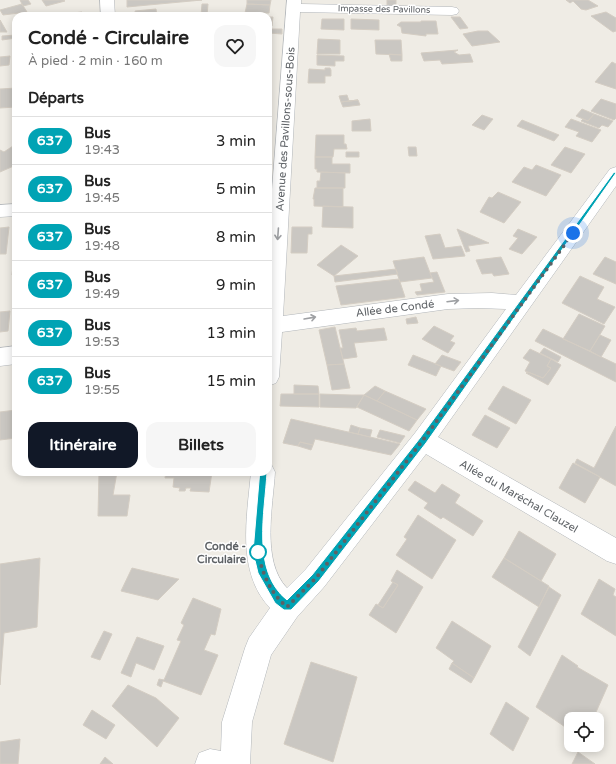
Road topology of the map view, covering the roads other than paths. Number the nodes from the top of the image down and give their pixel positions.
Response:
1 (107, 0) edge
2 (293, 4) edge
3 (452, 10) dead end
4 (108, 12) edge
5 (616, 173) edge
6 (275, 182) edge
7 (12, 210) edge
8 (0, 211) edge
9 (272, 268) edge
10 (522, 304) junction
11 (272, 326) edge
12 (12, 356) edge
13 (0, 357) edge
14 (423, 440) junction
15 (262, 476) edge
16 (616, 552) edge
17 (287, 607) junction
18 (210, 764) edge
19 (214, 764) edge
20 (235, 764) edge

1 - 4 street
2 - 3 street, Impasse des Pavillons
2 - 6 street, Avenue des Pavillons-sous-Bois
5 - 10 street
6 -> 9 street, Avenue des Pavillons-sous-Bois
7 - 8 street
11 -> 10 street, Allée de Condé
10 - 14 street
12 - 13 street
14 - 16 street, Allée du Maréchal Clauzel
14 - 17 street
15 - 17 street
17 - 20 street
18 - 19 street

